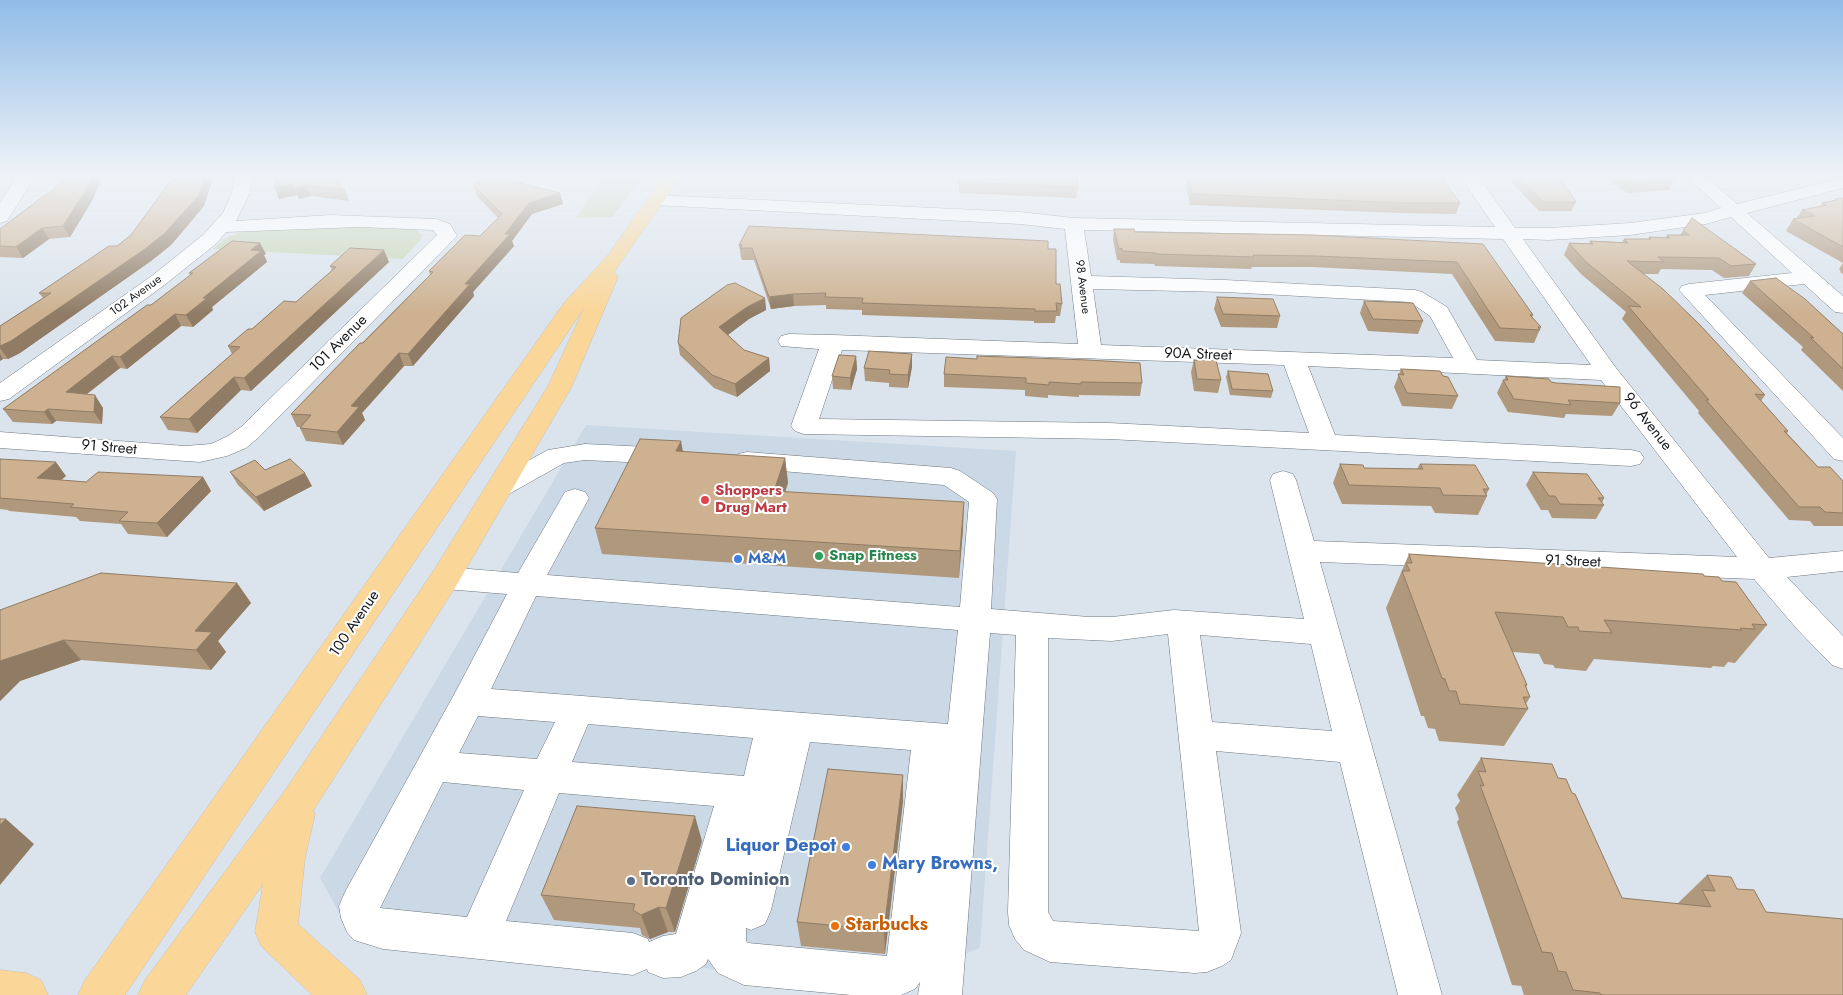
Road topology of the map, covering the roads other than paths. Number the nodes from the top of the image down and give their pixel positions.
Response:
1 (225, 221) edge
2 (333, 221) edge
3 (355, 221) edge
4 (641, 221) edge
5 (895, 221) edge
6 (1503, 221) edge
7 (1681, 221) edge
8 (1745, 221) edge
9 (1074, 224) junction
10 (221, 227) junction
11 (1512, 234) junction
12 (616, 258) junction
13 (1808, 277) junction
14 (1081, 282) junction
15 (1843, 307) edge
16 (789, 341) dead end
17 (833, 342) junction
18 (1090, 351) junction
19 (1293, 358) junction
20 (1469, 366) junction
21 (1608, 373) junction
22 (0, 394) edge
23 (0, 440) edge
24 (1324, 442) junction
25 (218, 450) joint
26 (1843, 453) edge
27 (1631, 458) dead end
28 (1283, 480) dead end
29 (500, 488) junction
30 (576, 498) dead end
31 (1302, 551) junction
32 (1843, 561) edge
33 (1762, 569) junction
34 (445, 578) junction
35 (527, 584) junction
36 (974, 619) junction
37 (1182, 622) junction
38 (1032, 624) junction
39 (1324, 633) junction
40 (1843, 656) edge
41 (468, 701) junction
42 (577, 710) junction
43 (785, 726) junction
44 (1196, 734) junction
45 (947, 739) junction
46 (1355, 748) junction
47 (432, 766) junction
48 (548, 776) junction
49 (747, 792) junction
50 (298, 801) junction
51 (751, 910) dead end
52 (487, 917) dead end
53 (0, 992) edge
54 (26, 995) edge
55 (100, 995) edge
56 (160, 995) edge
57 (345, 995) edge
58 (940, 995) edge
59 (1420, 995) edge

1 - 10 street, 102 Avenue
2 - 10 street, 101 Avenue
3 - 25 street, 101 Avenue
4 - 12 main road, 100 Avenue
5 - 9 street
6 - 11 street, 96 Avenue
7 - 11 street
8 - 13 street
9 - 11 street
9 - 14 street, 98 Avenue
10 - 22 street, 102 Avenue
11 - 21 street, 96 Avenue
12 - 29 main road, 100 Avenue
12 - 55 main road, 100 Avenue
13 - 15 street
13 - 26 street
14 - 18 street, 98 Avenue
14 - 20 street
16 - 17 street, 90A Street
17 - 18 street, 90A Street
17 - 24 street
18 - 19 street, 90A Street
19 - 20 street, 90A Street
19 - 24 street
20 - 21 street, 90A Street
21 - 33 street, 96 Avenue
23 - 25 street, 91 Street
24 - 27 street
28 - 31 street
29 - 34 main road, 100 Avenue
29 - 36 street
30 - 35 street
31 - 33 street, 91 Street
31 - 39 street
32 - 33 street, 91 Street
33 - 40 street, 96 Avenue
34 - 35 street
34 - 50 main road, 100 Avenue
35 - 36 street
35 - 41 street
36 - 38 street
36 - 45 street
37 - 38 street
37 - 39 street
37 - 44 street
38 - 44 street
39 - 46 street
41 - 42 street
41 - 47 street
42 - 43 street
42 - 48 street
43 - 45 street
43 - 49 street
43 - 51 street
44 - 46 street
45 - 49 street
45 - 58 street
46 - 59 street
47 - 48 street
47 - 49 street
48 - 49 street
48 - 52 street
50 - 56 main road, 100 Avenue
50 - 57 main road
53 - 54 main road

